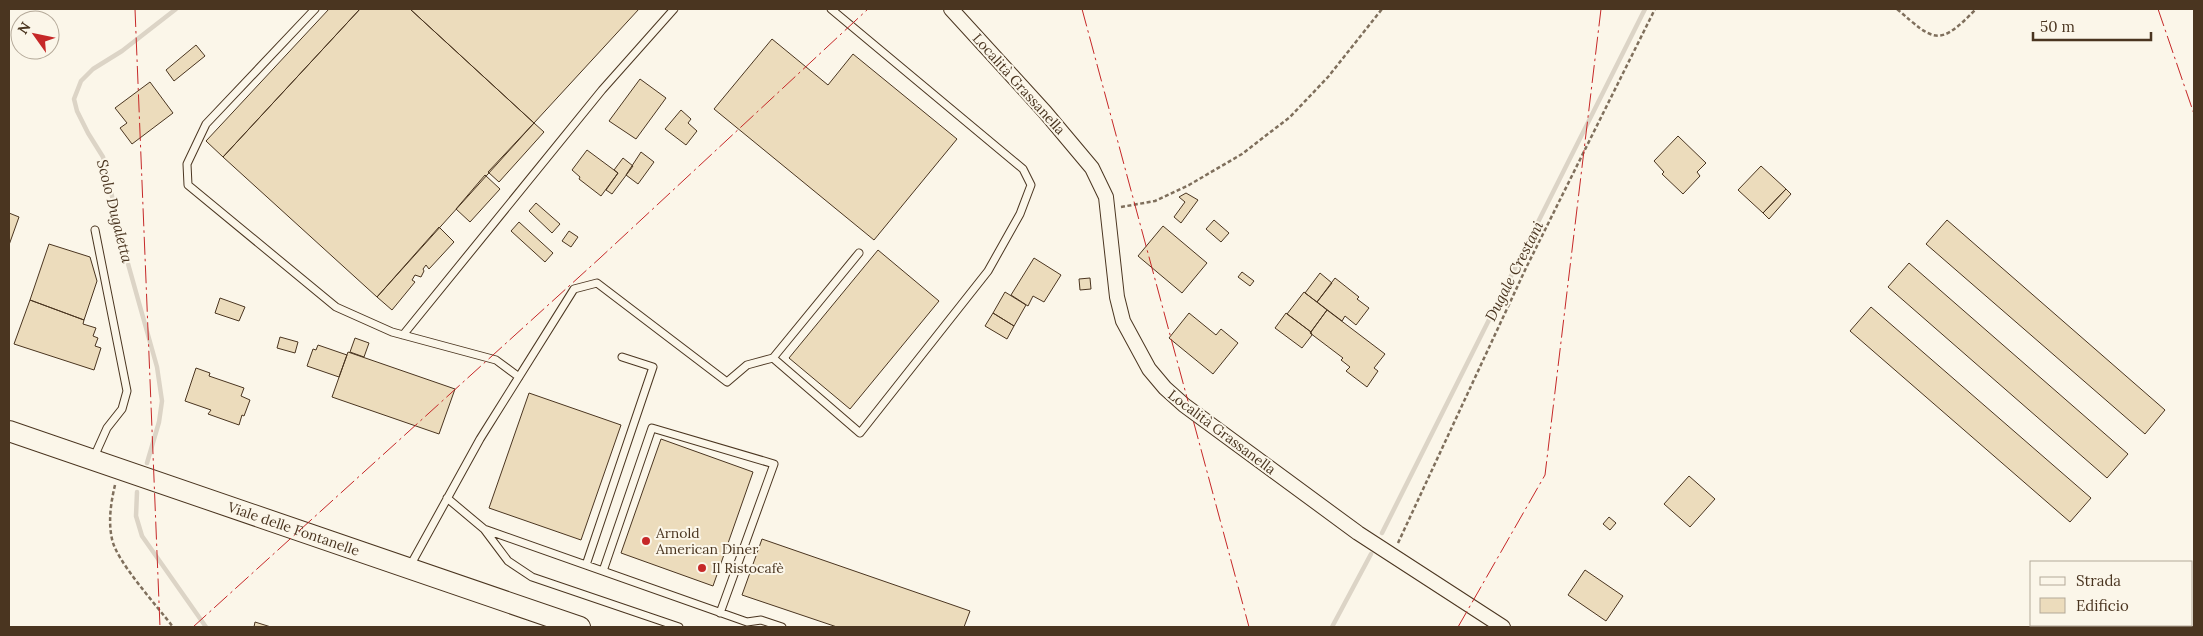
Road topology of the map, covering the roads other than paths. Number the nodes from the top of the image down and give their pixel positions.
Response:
1 (316, 9) edge
2 (674, 9) edge
3 (831, 9) edge
4 (951, 9) edge
5 (95, 230) dead end
6 (859, 253) dead end
7 (403, 335) junction
8 (622, 357) dead end
9 (773, 358) junction
10 (519, 377) junction
11 (9, 431) edge
12 (96, 452) junction
13 (447, 498) junction
14 (484, 529) junction
15 (586, 564) junction
16 (408, 568) junction
17 (603, 571) junction
18 (720, 613) junction
19 (580, 627) edge
20 (679, 627) edge
21 (782, 627) edge
22 (1503, 627) edge

1 - 7 lane
2 - 7 lane
3 - 9 lane
4 - 22 street, Località Grassanella
5 - 12 lane
6 - 9 lane
7 - 10 lane
8 - 15 lane
9 - 10 lane
10 - 13 lane
11 - 12 main road, Viale delle Fontanelle
12 - 16 main road, Viale delle Fontanelle
13 - 14 lane
13 - 16 lane
14 - 15 lane
14 - 20 lane
15 - 17 lane
16 - 19 main road, Viale delle Fontanelle
17 - 18 lane
17 - 18 lane
18 - 21 lane

